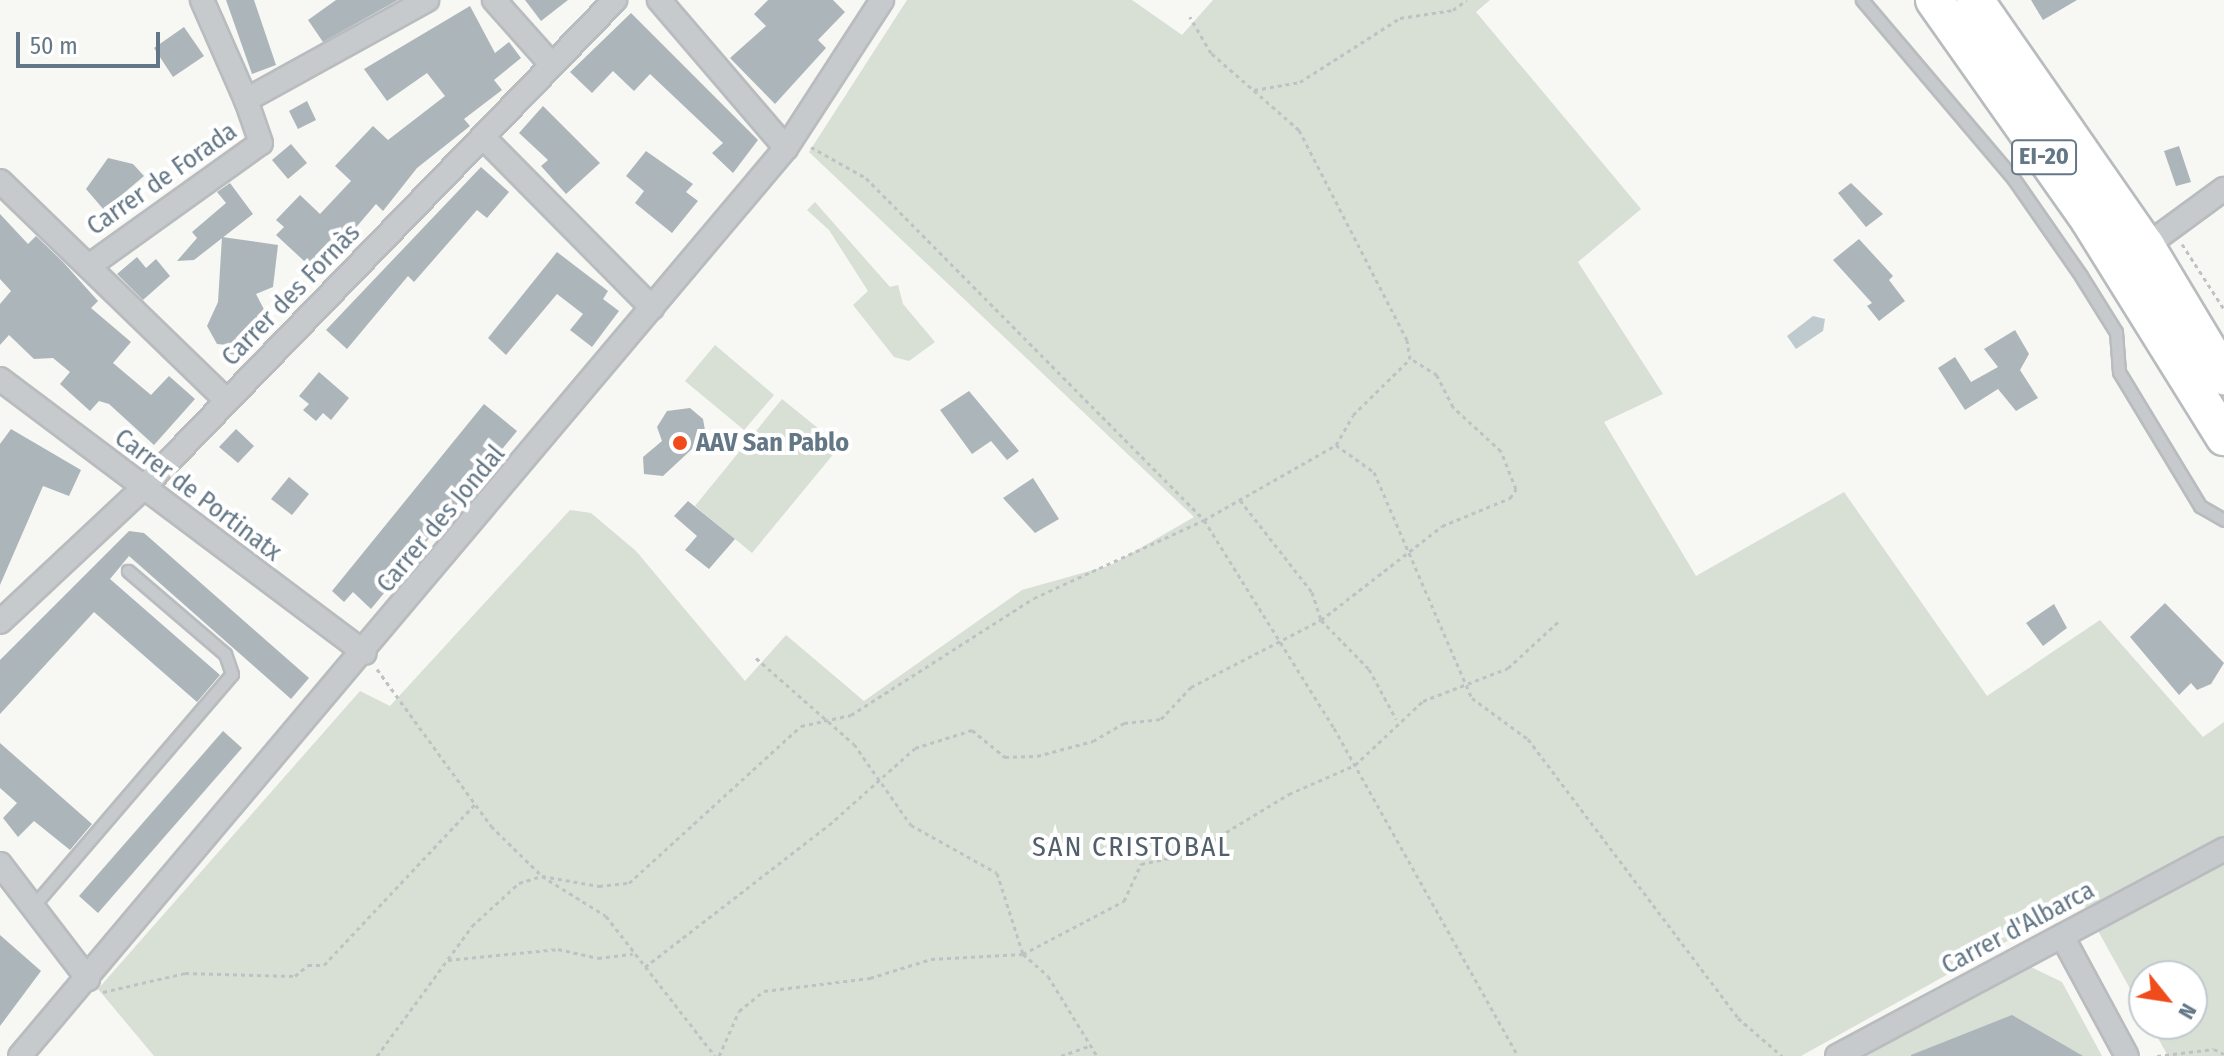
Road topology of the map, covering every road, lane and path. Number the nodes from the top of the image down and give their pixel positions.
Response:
1 (202, 0) edge
2 (494, 0) edge
3 (615, 0) edge
4 (659, 0) edge
5 (882, 0) edge
6 (1467, 0) edge
7 (1862, 0) edge
8 (1934, 0) edge
9 (1975, 0) edge
10 (424, 1) edge
11 (1190, 17) dead end
12 (551, 64) junction
13 (1254, 90) junction
14 (246, 100) junction
15 (484, 138) junction
16 (790, 142) junction
17 (0, 181) edge
18 (2224, 189) edge
19 (2158, 237) junction
20 (89, 266) junction
21 (652, 308) junction
22 (2224, 309) edge
23 (1410, 359) junction
24 (2224, 376) edge
25 (0, 379) edge
26 (227, 401) junction
27 (2224, 437) edge
28 (1336, 445) junction
29 (141, 490) junction
30 (1240, 500) junction
31 (1204, 520) junction
32 (2224, 520) edge
33 (1406, 556) junction
34 (128, 571) dead end
35 (1321, 620) junction
36 (0, 622) edge
37 (1558, 622) dead end
38 (1279, 646) junction
39 (365, 653) junction
40 (756, 658) dead end
41 (1467, 688) junction
42 (1397, 720) junction
43 (824, 721) junction
44 (1355, 765) junction
45 (878, 777) junction
46 (475, 804) junction
47 (2224, 849) edge
48 (0, 864) edge
49 (542, 876) junction
50 (34, 905) junction
51 (2062, 936) junction
52 (635, 954) junction
53 (1023, 954) junction
54 (448, 960) junction
55 (645, 967) junction
56 (93, 986) junction
57 (1091, 1045) junction
58 (2224, 1054) edge
59 (20, 1056) edge
60 (377, 1056) edge
61 (717, 1056) edge
62 (1061, 1056) edge
63 (1097, 1056) edge
64 (1518, 1056) edge
65 (1782, 1056) edge
66 (1837, 1056) edge
67 (2127, 1056) edge
68 (2157, 1056) edge

1 - 14 street
2 - 12 street
3 - 12 street, Carrer des Fornàs
4 - 16 street
5 - 16 street, Carrer des Jondal
6 - 13 path
7 - 32 lane
8 - 27 highway, EI-20
9 - 19 highway, EI-20
10 - 14 street, Carrer de Forada
11 - 13 path
12 - 15 street, Carrer des Fornàs
13 - 23 path
14 - 20 street, Carrer de Forada
15 - 21 street
15 - 26 street, Carrer des Fornàs
16 - 21 street, Carrer des Jondal
16 - 31 path
17 - 20 street
18 - 19 street
19 - 22 path
19 - 24 highway, EI-20
20 - 26 street
21 - 39 street, Carrer des Jondal
23 - 28 path
23 - 33 path
25 - 29 street, Carrer de Portinatx
26 - 29 street, Carrer des Fornàs
28 - 30 path
28 - 33 path
29 - 36 street, Carrer des Fornàs
29 - 39 street, Carrer de Portinatx
30 - 31 path
30 - 35 path
31 - 38 path
31 - 43 path
33 - 35 path
33 - 41 path
34 - 50 lane
35 - 38 path
35 - 42 path
37 - 41 path
38 - 44 path
38 - 45 path
39 - 46 path
39 - 56 street, Carrer des Jondal
40 - 43 path
41 - 42 path
41 - 65 path
42 - 44 path
43 - 45 path
43 - 49 path
44 - 53 path
44 - 64 path
45 - 53 path
45 - 55 path
46 - 49 path
46 - 56 path
47 - 51 street, Carrer d'Albarca
48 - 50 street
49 - 52 path
49 - 54 path
50 - 56 street
51 - 66 street, Carrer d'Albarca
51 - 67 street
52 - 54 path
52 - 55 path
53 - 57 path
53 - 61 path
54 - 60 path
55 - 61 path
56 - 59 street, Carrer des Jondal
57 - 62 path
57 - 63 path
58 - 68 path

